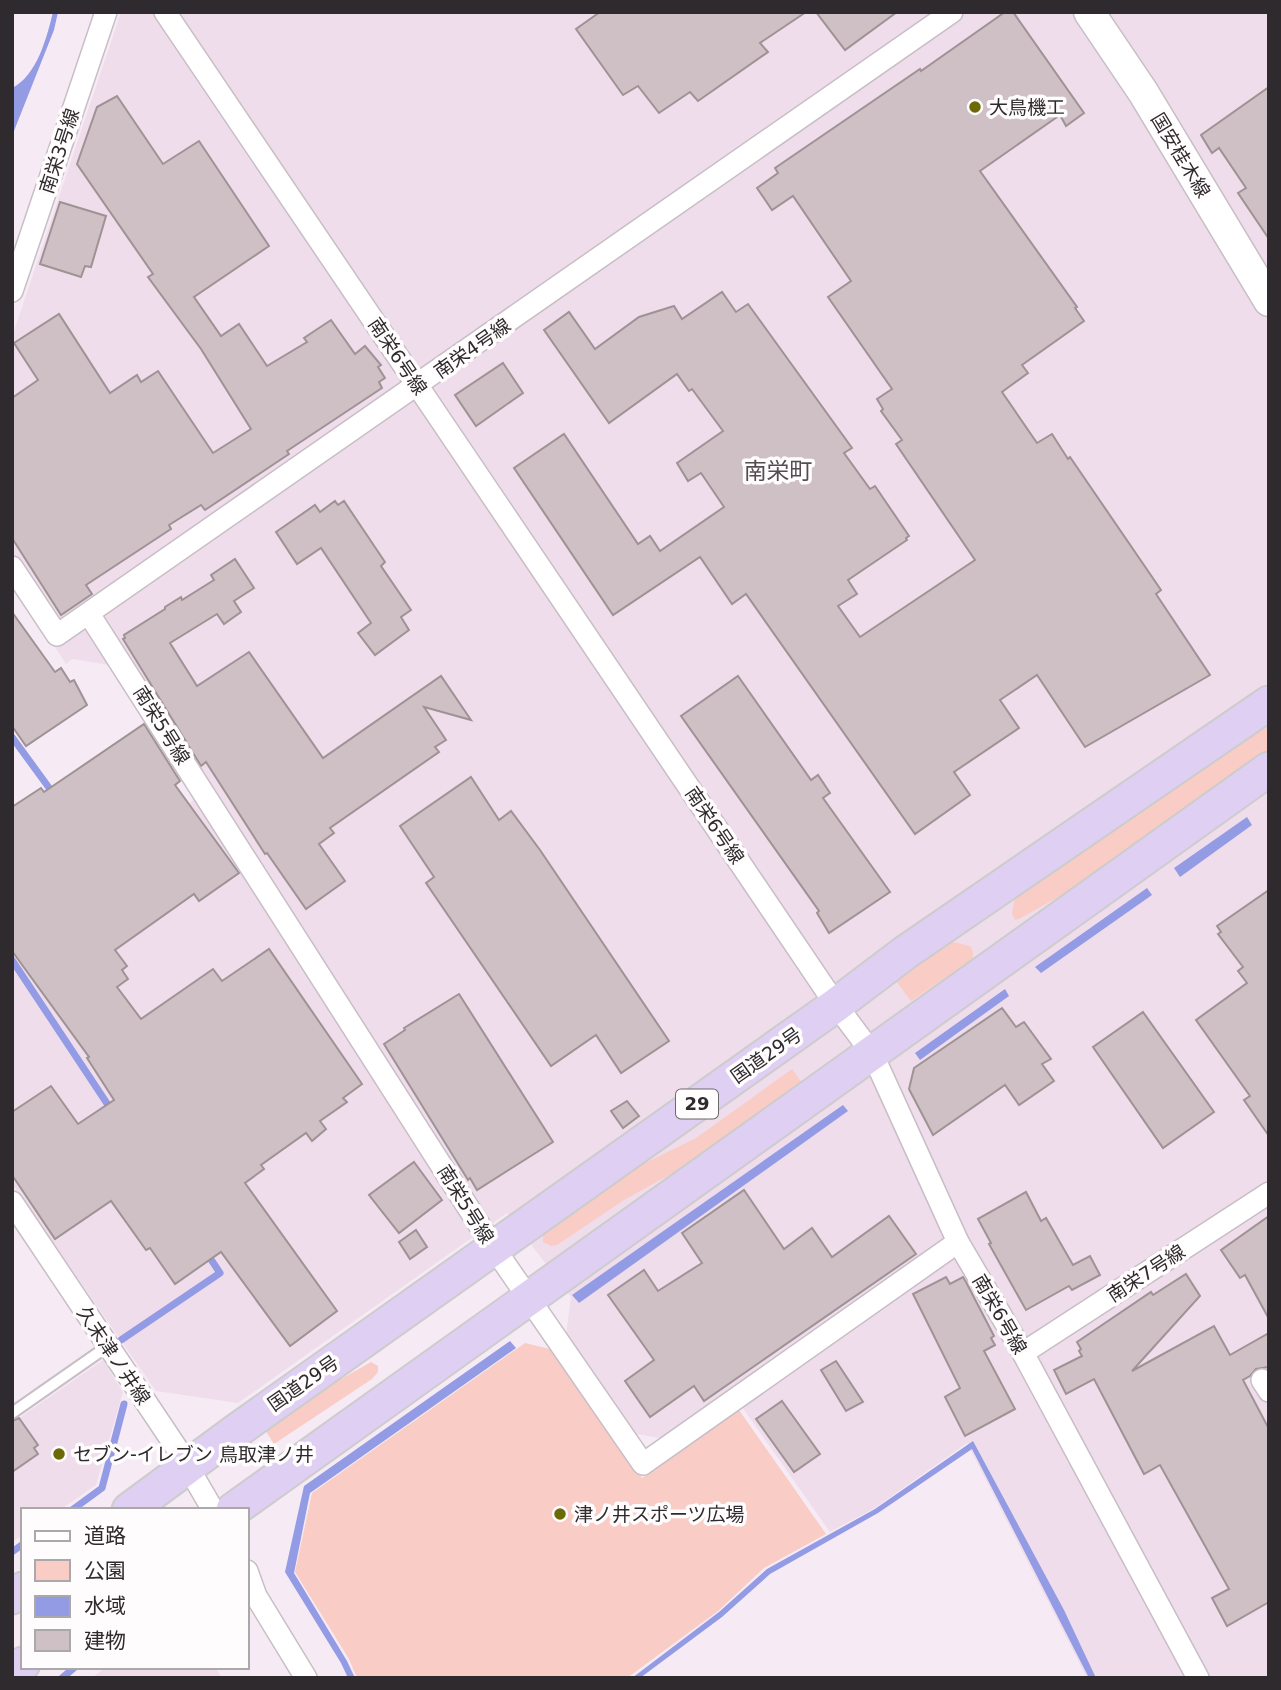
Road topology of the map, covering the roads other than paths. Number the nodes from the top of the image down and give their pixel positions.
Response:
1 (106, 12) edge
2 (165, 12) edge
3 (952, 12) edge
4 (1089, 12) edge
5 (12, 291) edge
6 (1269, 301) edge
7 (418, 386) junction
8 (12, 568) edge
9 (89, 614) junction
10 (1269, 703) edge
11 (1269, 769) edge
12 (836, 1005) junction
13 (872, 1053) junction
14 (1269, 1193) edge
15 (12, 1202) edge
16 (958, 1242) junction
17 (494, 1248) junction
18 (528, 1301) junction
19 (108, 1346) junction
20 (1023, 1353) junction
21 (12, 1413) edge
22 (187, 1467) junction
23 (132, 1508) edge
24 (212, 1508) edge
25 (236, 1508) edge
26 (248, 1574) edge
27 (306, 1678) edge
28 (1198, 1678) edge

1 - 5 street, 南栄3号線
2 - 7 street, 南栄6号線
3 - 7 street, 南栄4号線
4 - 6 main road, 国安桂木線
7 - 9 street, 南栄4号線
7 - 12 street, 南栄6号線
8 - 9 street, 南栄4号線
9 - 17 street, 南栄5号線
10 - 12 highway, 国道29号 / 29
11 - 13 highway
12 - 13 street, 南栄6号線
12 - 17 highway, 国道29号 / 29
13 - 16 street, 南栄6号線
13 - 18 highway
14 - 20 street, 南栄7号線
15 - 19 street, 久末津ノ井線
16 - 18 street, 南栄5号線
16 - 20 street, 南栄6号線
17 - 18 street, 南栄5号線
17 - 22 highway, 国道29号 / 29
18 - 25 highway
19 - 21 lane
19 - 22 street, 久末津ノ井線
20 - 28 street, 南栄6号線
22 - 23 highway, 国道29号 / 29
22 - 24 street, 久末津ノ井線
26 - 27 street

